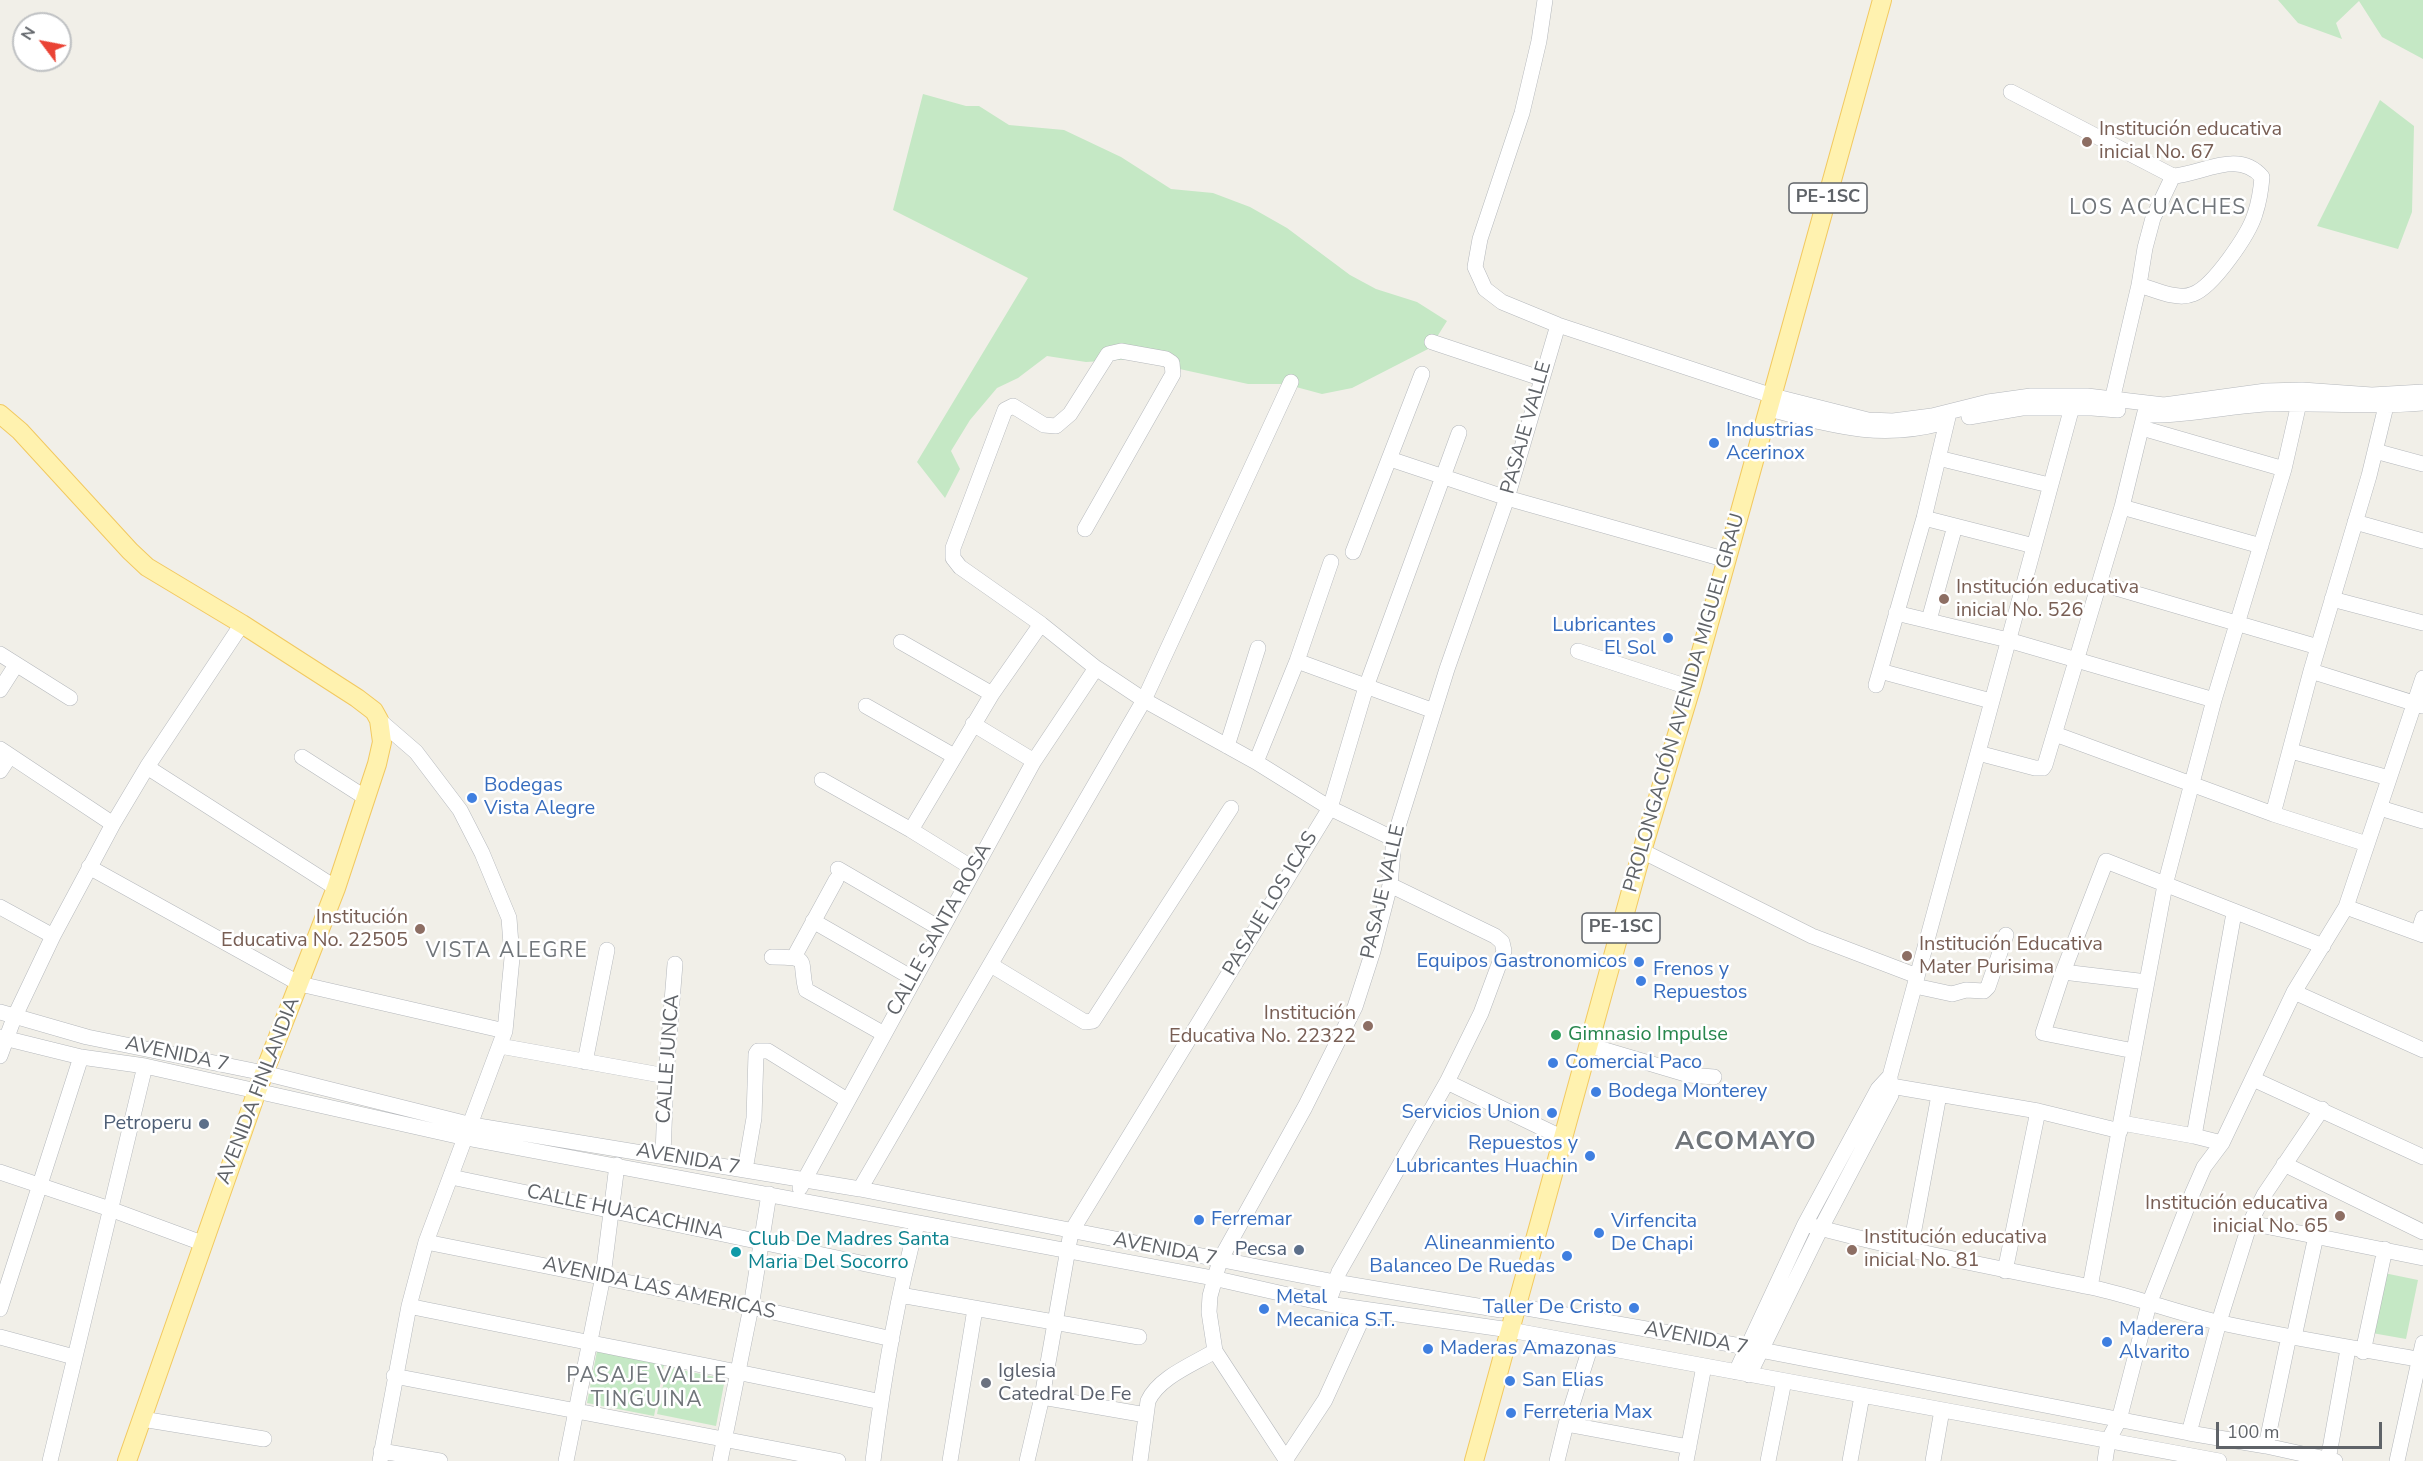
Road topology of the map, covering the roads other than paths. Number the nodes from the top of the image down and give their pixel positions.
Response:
1 (1545, 0) edge
2 (1882, 0) edge
3 (2011, 92) dead end
4 (2173, 176) junction
5 (2139, 285) junction
6 (1558, 325) junction
7 (1432, 342) dead end
8 (1422, 374) dead end
9 (1540, 378) junction
10 (1291, 382) dead end
11 (2423, 392) edge
12 (2302, 397) junction
13 (2073, 402) junction
14 (1771, 403) junction
15 (2423, 403) edge
16 (2111, 404) junction
17 (2386, 406) junction
18 (0, 414) edge
19 (1949, 416) junction
20 (2145, 416) junction
21 (1459, 433) dead end
22 (2375, 451) junction
23 (1938, 458) junction
24 (1390, 459) junction
25 (2423, 464) edge
26 (2284, 469) junction
27 (1444, 477) junction
28 (2049, 485) junction
29 (1507, 498) junction
30 (2122, 507) junction
31 (1924, 518) junction
32 (2355, 522) junction
33 (1954, 526) junction
34 (1085, 529) dead end
35 (2423, 542) edge
36 (2034, 546) junction
37 (2261, 546) junction
38 (1353, 552) dead end
39 (1726, 560) junction
40 (1331, 562) dead end
41 (2099, 583) junction
42 (2332, 599) junction
43 (1896, 613) junction
44 (1929, 620) junction
45 (2423, 623) edge
46 (242, 624) junction
47 (1041, 624) junction
48 (2238, 624) junction
49 (2008, 640) junction
50 (901, 642) dead end
51 (2318, 647) junction
52 (1258, 648) dead end
53 (1578, 651) dead end
54 (0, 654) edge
55 (2076, 660) junction
56 (1297, 661) junction
57 (16, 665) junction
58 (1096, 668) junction
59 (2311, 671) junction
60 (2423, 678) edge
61 (1366, 687) junction
62 (1690, 688) junction
63 (0, 690) edge
64 (992, 694) junction
65 (70, 698) dead end
66 (1144, 700) junction
67 (2214, 700) junction
68 (1991, 701) junction
69 (2419, 704) edge
70 (866, 706) dead end
71 (1434, 711) junction
72 (380, 720) junction
73 (973, 724) junction
74 (2055, 734) junction
75 (1227, 746) junction
76 (2290, 751) junction
77 (5, 752) edge
78 (1978, 753) junction
79 (302, 756) dead end
80 (954, 756) junction
81 (1034, 761) junction
82 (1256, 762) junction
83 (147, 767) junction
84 (0, 771) edge
85 (2389, 778) junction
86 (822, 780) dead end
87 (2192, 785) junction
88 (366, 798) junction
89 (1231, 808) dead end
90 (1330, 808) junction
91 (2379, 808) junction
92 (2273, 814) junction
93 (2423, 821) edge
94 (113, 824) junction
95 (911, 830) junction
96 (1394, 839) junction
97 (2367, 844) junction
98 (1642, 851) junction
99 (89, 867) junction
100 (974, 869) junction
101 (1390, 885) junction
102 (2165, 885) junction
103 (336, 888) junction
104 (0, 907) edge
105 (2346, 907) junction
106 (2235, 913) junction
107 (2423, 918) edge
108 (813, 921) junction
109 (941, 929) junction
110 (2420, 934) edge
111 (2006, 935) dead end
112 (53, 936) junction
113 (2323, 946) junction
114 (607, 950) dead end
115 (772, 957) dead end
116 (794, 957) junction
117 (675, 964) dead end
118 (991, 965) junction
119 (2063, 972) junction
120 (914, 979) junction
121 (1916, 981) junction
122 (2147, 982) junction
123 (300, 984) junction
124 (2294, 992) junction
125 (7, 1015) edge
126 (884, 1034) junction
127 (3, 1038) edge
128 (503, 1038) junction
129 (1588, 1045) junction
130 (2423, 1050) edge
131 (2134, 1051) junction
132 (0, 1056) edge
133 (81, 1057) junction
134 (585, 1062) junction
135 (145, 1066) junction
136 (264, 1073) junction
137 (666, 1076) junction
138 (1714, 1077) dead end
139 (2253, 1079) junction
140 (1890, 1081) junction
141 (1447, 1082) junction
142 (257, 1091) junction
143 (1939, 1095) junction
144 (847, 1100) junction
145 (2322, 1109) junction
146 (2038, 1111) junction
147 (2121, 1127) junction
148 (469, 1131) junction
149 (2194, 1136) junction
150 (1563, 1138) junction
151 (2222, 1143) junction
152 (663, 1155) junction
153 (2423, 1157) edge
154 (2284, 1164) junction
155 (617, 1165) junction
156 (745, 1170) junction
157 (0, 1172) edge
158 (451, 1177) junction
159 (803, 1180) junction
160 (40, 1185) junction
161 (860, 1189) junction
162 (769, 1194) junction
163 (795, 1199) junction
164 (111, 1209) junction
165 (611, 1210) junction
166 (2250, 1223) junction
167 (917, 1224) junction
168 (1805, 1224) junction
169 (1821, 1228) junction
170 (1071, 1232) junction
171 (2423, 1232) edge
172 (2316, 1236) junction
173 (762, 1241) junction
174 (426, 1242) junction
175 (202, 1244) junction
176 (2385, 1249) junction
177 (1910, 1251) junction
178 (1066, 1252) junction
179 (2423, 1257) edge
180 (1220, 1260) junction
181 (2005, 1271) junction
182 (904, 1272) junction
183 (603, 1276) junction
184 (1213, 1278) junction
185 (1335, 1282) junction
186 (2090, 1287) junction
187 (900, 1295) junction
188 (1328, 1304) junction
189 (2150, 1304) junction
190 (409, 1306) junction
191 (1515, 1306) junction
192 (751, 1307) junction
193 (0, 1308) edge
194 (975, 1309) junction
195 (1366, 1310) junction
196 (1054, 1322) junction
197 (2219, 1322) junction
198 (1510, 1330) junction
199 (0, 1337) edge
200 (1139, 1337) dead end
201 (2291, 1337) junction
202 (892, 1339) junction
203 (2423, 1343) edge
204 (588, 1344) junction
205 (1591, 1345) junction
206 (1753, 1349) junction
207 (2355, 1350) junction
208 (1215, 1351) junction
209 (74, 1357) junction
210 (2422, 1360) edge
211 (1704, 1366) junction
212 (739, 1371) junction
213 (1743, 1373) junction
214 (394, 1376) junction
215 (1784, 1381) junction
216 (1862, 1396) junction
217 (1042, 1397) junction
218 (881, 1402) junction
219 (576, 1410) junction
220 (1942, 1410) junction
221 (1146, 1415) junction
222 (142, 1419) junction
223 (2119, 1420) junction
224 (1566, 1424) junction
225 (2189, 1433) junction
226 (264, 1439) dead end
227 (725, 1439) junction
228 (2108, 1441) junction
229 (2266, 1446) junction
230 (1688, 1454) edge
231 (381, 1456) edge
232 (2181, 1457) edge
233 (1286, 1460) edge
234 (2331, 1460) edge
235 (50, 1461) edge
236 (127, 1461) edge
237 (440, 1461) edge
238 (566, 1461) edge
239 (720, 1461) edge
240 (838, 1461) edge
241 (873, 1461) edge
242 (950, 1461) edge
243 (1027, 1461) edge
244 (1140, 1461) edge
245 (1474, 1461) edge
246 (1557, 1461) edge
247 (1768, 1461) edge
248 (1850, 1461) edge
249 (1933, 1461) edge
250 (2105, 1461) edge
251 (2219, 1461) edge
252 (2397, 1461) edge

1 - 6 street
2 - 14 main road, PE-1SC
3 - 4 street
4 - 5 street
4 - 5 street
5 - 16 street
6 - 9 street, PASAJE VALLE
6 - 14 street
7 - 9 street
8 - 24 street
9 - 29 street, PASAJE VALLE
10 - 66 street
11 - 12 street
12 - 17 street
12 - 20 street
12 - 26 street
13 - 16 street
13 - 19 street
13 - 28 street
14 - 19 street
14 - 39 main road, PROLONGACIÓN AVENIDA MIGUEL GRAU / PE-1SC
15 - 17 street
16 - 20 street
17 - 22 street
18 - 46 main road
19 - 23 street
20 - 26 street
20 - 30 street
21 - 27 street, PASAJE LOS ICAS
22 - 25 street
22 - 32 street
23 - 28 street
23 - 31 street
24 - 27 street
24 - 38 street
26 - 37 street
27 - 29 street
27 - 61 street, PASAJE LOS ICAS
28 - 36 street
29 - 39 street
29 - 71 street, PASAJE VALLE
30 - 37 street
30 - 41 street
31 - 33 street
31 - 43 street
32 - 35 street
32 - 42 street
33 - 36 street
33 - 44 street
34 - 47 street
36 - 49 street
37 - 48 street
39 - 62 main road, PROLONGACIÓN AVENIDA MIGUEL GRAU / PE-1SC
40 - 56 street
41 - 48 street
41 - 55 street
42 - 45 street
42 - 51 street
43 - 44 street
43 - 68 street
44 - 49 street
46 - 72 main road
46 - 83 street
47 - 58 street
47 - 64 street
48 - 51 street
48 - 67 street
49 - 55 street
49 - 68 street
50 - 64 street
51 - 59 street
52 - 75 street
53 - 62 street
54 - 57 street
55 - 67 street
55 - 74 street
56 - 61 street
56 - 82 street
57 - 63 street
57 - 65 street
58 - 66 street
58 - 81 street, CALLE SANTA ROSA
59 - 69 street
59 - 76 street
60 - 69 street
61 - 71 street
61 - 90 street, PASAJE LOS ICAS
62 - 98 main road, PROLONGACIÓN AVENIDA MIGUEL GRAU / PE-1SC
64 - 73 street
66 - 75 street
66 - 118 street
67 - 87 street
68 - 78 street
69 - 85 street
70 - 80 street
71 - 96 street, PASAJE VALLE
72 - 88 main road, AVENIDA FINLANDIA
72 - 128 street
73 - 80 street
73 - 81 street
74 - 78 street
74 - 87 street
75 - 82 street
76 - 85 street
76 - 92 street
77 - 84 street
77 - 94 street
78 - 121 street
79 - 88 street
80 - 95 street
81 - 100 street, CALLE SANTA ROSA
82 - 90 street
83 - 94 street
83 - 103 street
85 - 91 street
86 - 95 street
87 - 92 street
87 - 102 street
88 - 103 main road, AVENIDA FINLANDIA
89 - 118 street
90 - 96 street
90 - 170 street, PASAJE LOS ICAS
91 - 93 street
91 - 97 street
92 - 97 street
94 - 99 street
95 - 100 street
96 - 101 street, PASAJE VALLE
97 - 105 street
98 - 121 street
98 - 129 main road, PROLONGACIÓN AVENIDA MIGUEL GRAU / PE-1SC
99 - 112 street
99 - 123 street
100 - 109 street, CALLE SANTA ROSA
101 - 141 street
101 - 180 street, PASAJE VALLE
102 - 106 street
102 - 119 street
102 - 122 street
103 - 123 main road, AVENIDA FINLANDIA
104 - 112 street
105 - 110 street
105 - 113 street
106 - 113 street
106 - 149 street
107 - 110 street
108 - 109 street
108 - 116 street
108 - 120 street
109 - 120 street, CALLE SANTA ROSA
111 - 121 street
112 - 125 street
113 - 124 street
114 - 134 street
115 - 116 street
116 - 126 street
117 - 137 street, CALLE JUNCA
118 - 161 street
119 - 122 street
119 - 131 street
120 - 126 street, CALLE SANTA ROSA
121 - 140 street
122 - 131 street
123 - 128 street
123 - 136 main road, AVENIDA FINLANDIA
124 - 130 street
124 - 139 street
125 - 127 street
125 - 136 street, AVENIDA 7
126 - 144 street, CALLE SANTA ROSA
127 - 132 street
127 - 133 street, AVENIDA 7
128 - 134 street
128 - 148 street
129 - 138 street
129 - 150 main road, PROLONGACIÓN AVENIDA MIGUEL GRAU / PE-1SC
131 - 147 street
133 - 135 street, AVENIDA 7
133 - 160 street
134 - 137 street
135 - 142 street, AVENIDA 7
135 - 164 street
136 - 142 main road, AVENIDA FINLANDIA
136 - 148 street, AVENIDA 7
137 - 152 street, CALLE JUNCA
139 - 145 street
139 - 151 street
140 - 143 street
140 - 168 street
140 - 169 street
141 - 150 street
141 - 185 street
142 - 148 street, AVENIDA 7
142 - 175 main road, AVENIDA FINLANDIA
143 - 146 street
143 - 177 street
144 - 156 street
144 - 159 street, CALLE SANTA ROSA
145 - 153 street
145 - 154 street
146 - 147 street
146 - 181 street
147 - 149 street
147 - 186 street
148 - 152 street, AVENIDA 7
148 - 155 street, AVENIDA 7
148 - 158 street
149 - 151 street
150 - 191 main road, PROLONGACIÓN AVENIDA MIGUEL GRAU / PE-1SC
151 - 189 street
152 - 156 street, AVENIDA 7
154 - 166 street
154 - 171 street
155 - 162 street, AVENIDA 7
155 - 165 street
156 - 159 street, AVENIDA 7
157 - 160 street
158 - 165 street, CALLE HUACACHINA
158 - 174 street
159 - 161 street, AVENIDA 7
159 - 163 street, CALLE SANTA ROSA
160 - 164 street
160 - 193 street
161 - 170 street, AVENIDA 7
162 - 163 street, AVENIDA 7
162 - 173 street
163 - 167 street, AVENIDA 7
164 - 175 street
164 - 209 street
165 - 173 street, CALLE HUACACHINA
165 - 183 street
166 - 172 street
166 - 197 street
167 - 178 street, AVENIDA 7
167 - 182 street
168 - 169 street
168 - 206 street
169 - 177 street
169 - 206 street
170 - 178 street, PASAJE LOS ICAS
170 - 180 street, AVENIDA 7
172 - 176 street
172 - 201 street
173 - 182 street, CALLE HUACACHINA
173 - 192 street
174 - 183 street, AVENIDA LAS AMERICAS
174 - 190 street
175 - 222 main road, AVENIDA FINLANDIA
176 - 179 street
176 - 207 street
177 - 181 street
178 - 184 street, AVENIDA 7
178 - 196 street, PASAJE LOS ICAS
180 - 184 street, PASAJE VALLE
180 - 185 street, AVENIDA 7
181 - 186 street
182 - 187 street
183 - 192 street, AVENIDA LAS AMERICAS
183 - 204 street
184 - 188 street, AVENIDA 7
184 - 208 street, PASAJE VALLE
185 - 188 street
185 - 191 street, AVENIDA 7
186 - 189 street
187 - 194 street
187 - 202 street
188 - 195 street, AVENIDA 7
189 - 197 street
189 - 223 street
190 - 204 street
190 - 214 street
191 - 198 main road, PROLONGACIÓN AVENIDA MIGUEL GRAU / PE-1SC
191 - 206 street, AVENIDA 7
192 - 202 street, AVENIDA LAS AMERICAS
192 - 212 street
194 - 196 street
194 - 242 street
195 - 198 street, AVENIDA 7
195 - 233 street
196 - 200 street
196 - 217 street, PASAJE LOS ICAS
197 - 201 street
197 - 225 street
198 - 205 street, AVENIDA 7
198 - 245 main road, PROLONGACIÓN AVENIDA MIGUEL GRAU / PE-1SC
199 - 209 street
201 - 207 street
201 - 229 street
202 - 218 street
203 - 210 street
204 - 212 street
204 - 219 street
205 - 211 street, AVENIDA 7
205 - 224 street
206 - 213 street
206 - 223 street, AVENIDA 7
207 - 210 street
207 - 234 street
208 - 221 street
208 - 233 street, PASAJE VALLE
209 - 235 street
210 - 252 street
211 - 213 street, AVENIDA 7
211 - 230 street
212 - 218 street
212 - 227 street
213 - 215 street, AVENIDA 7
214 - 219 street
214 - 231 street
215 - 216 street, AVENIDA 7
215 - 247 street
216 - 220 street, AVENIDA 7
216 - 248 street
217 - 221 street
217 - 243 street, PASAJE LOS ICAS
218 - 241 street
219 - 227 street
219 - 238 street
220 - 228 street, AVENIDA 7
220 - 249 street
221 - 244 street
222 - 226 street
222 - 236 main road, AVENIDA FINLANDIA
223 - 225 street, AVENIDA 7
223 - 228 street
224 - 230 street
224 - 246 street
225 - 229 street, AVENIDA 7
227 - 239 street
227 - 240 street
228 - 232 street, AVENIDA 7
228 - 250 street
229 - 234 street, AVENIDA 7
231 - 237 street
232 - 251 street, AVENIDA 7

